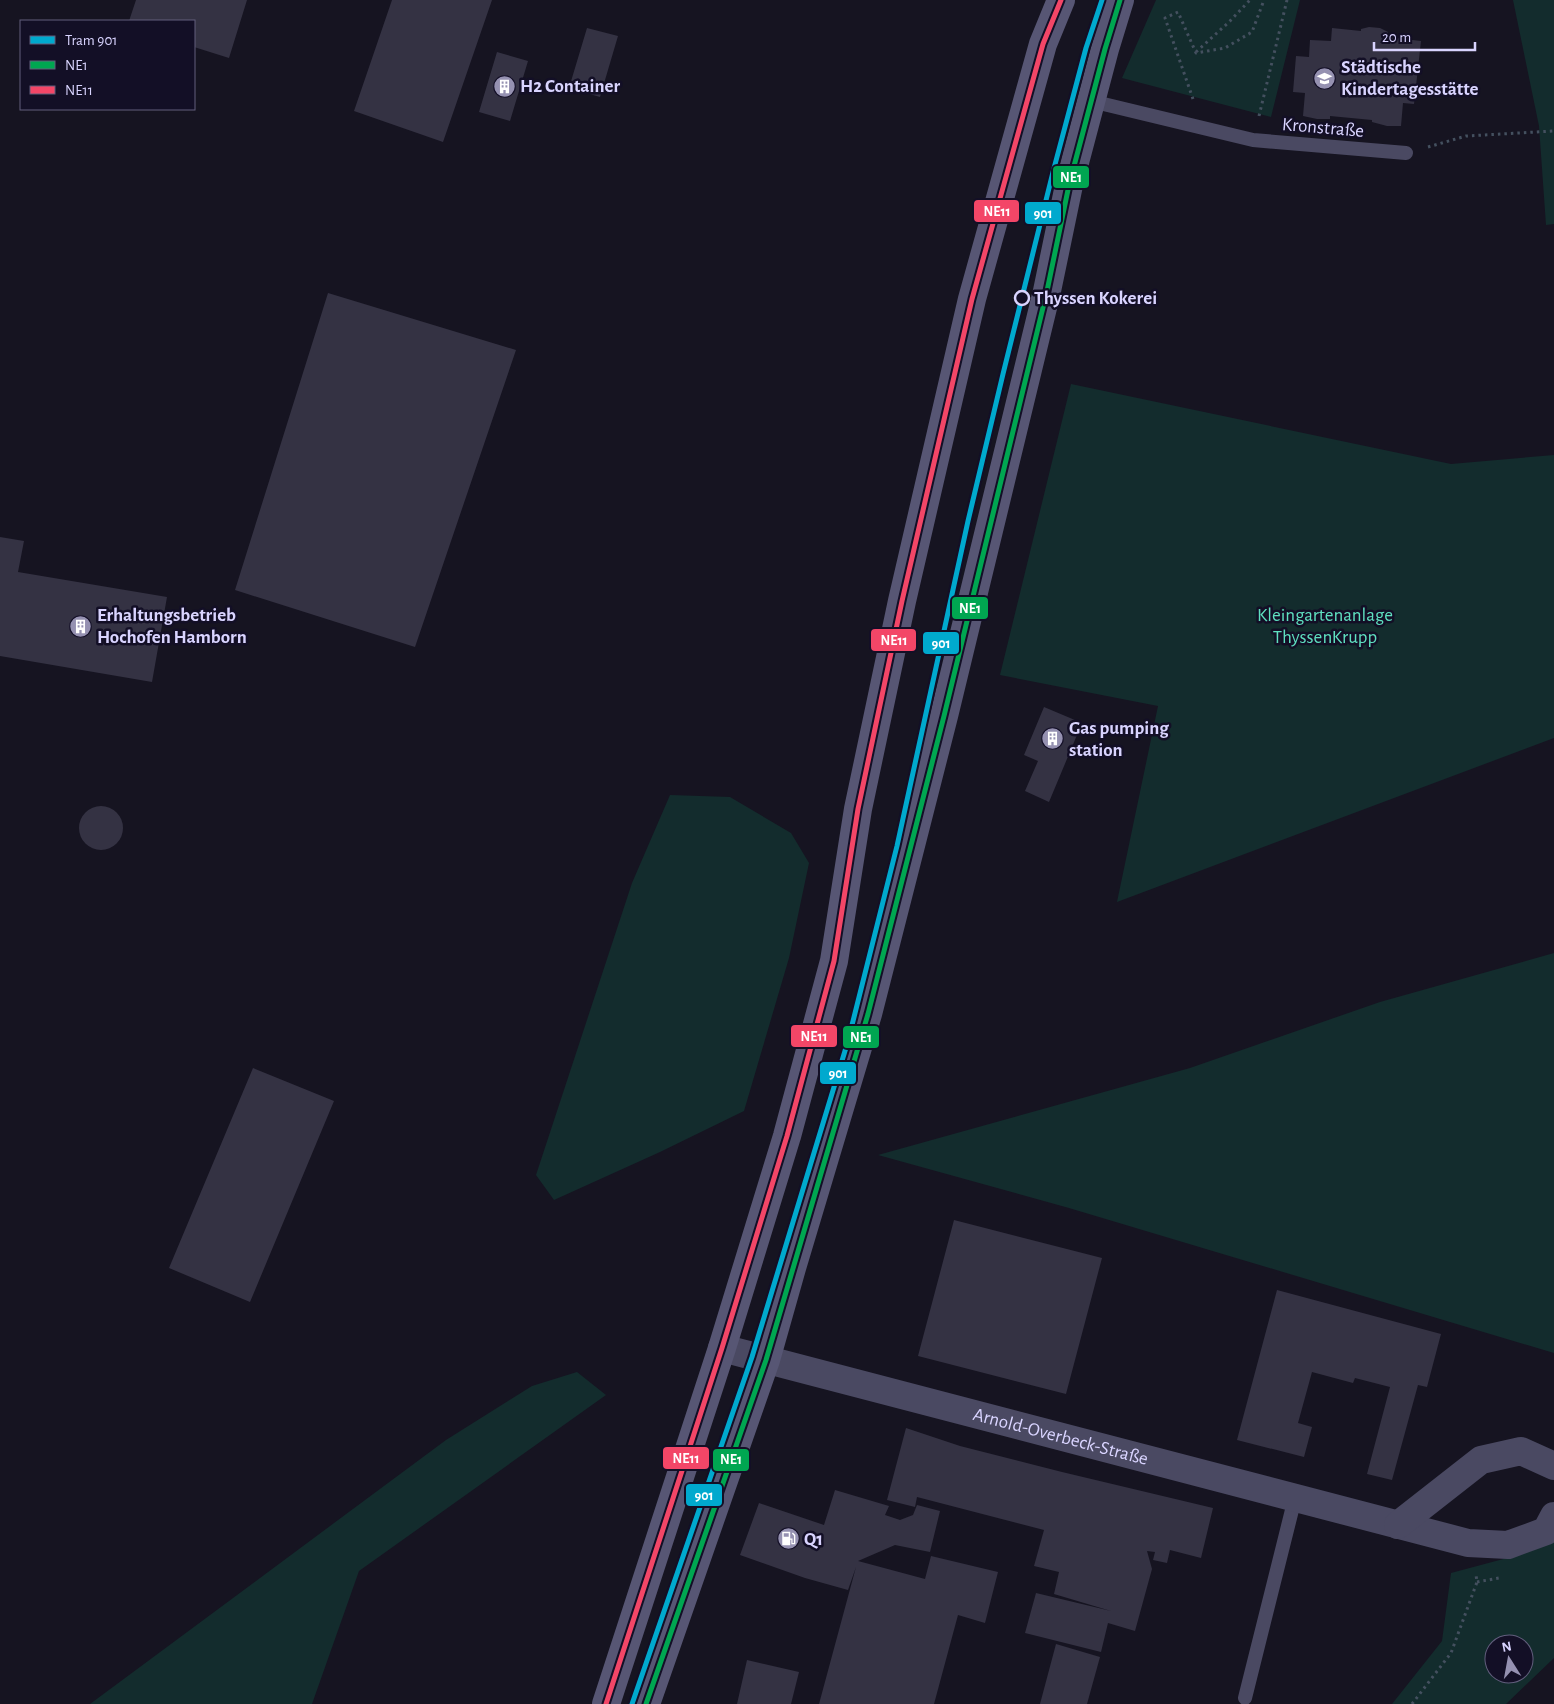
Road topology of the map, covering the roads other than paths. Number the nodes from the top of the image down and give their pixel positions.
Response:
1 (1061, 0) edge
2 (1120, 0) edge
3 (1091, 101) junction
4 (1406, 153) road end
5 (722, 1348) junction
6 (766, 1360) junction
7 (1554, 1466) edge
8 (1295, 1498) junction
9 (1554, 1516) edge
10 (1398, 1525) junction
11 (1245, 1698) dead end
12 (606, 1704) edge
13 (646, 1704) edge

1 - 5 main road
2 - 3 main road
3 - 4 lane, Kronstraße
3 - 6 main road
5 - 6 street, Arnold-Overbeck-Straße
5 - 12 main road
6 - 8 street, Arnold-Overbeck-Straße
6 - 13 main road
7 - 10 street
8 - 10 street, Arnold-Overbeck-Straße
8 - 11 lane
9 - 10 street, Arnold-Overbeck-Straße

